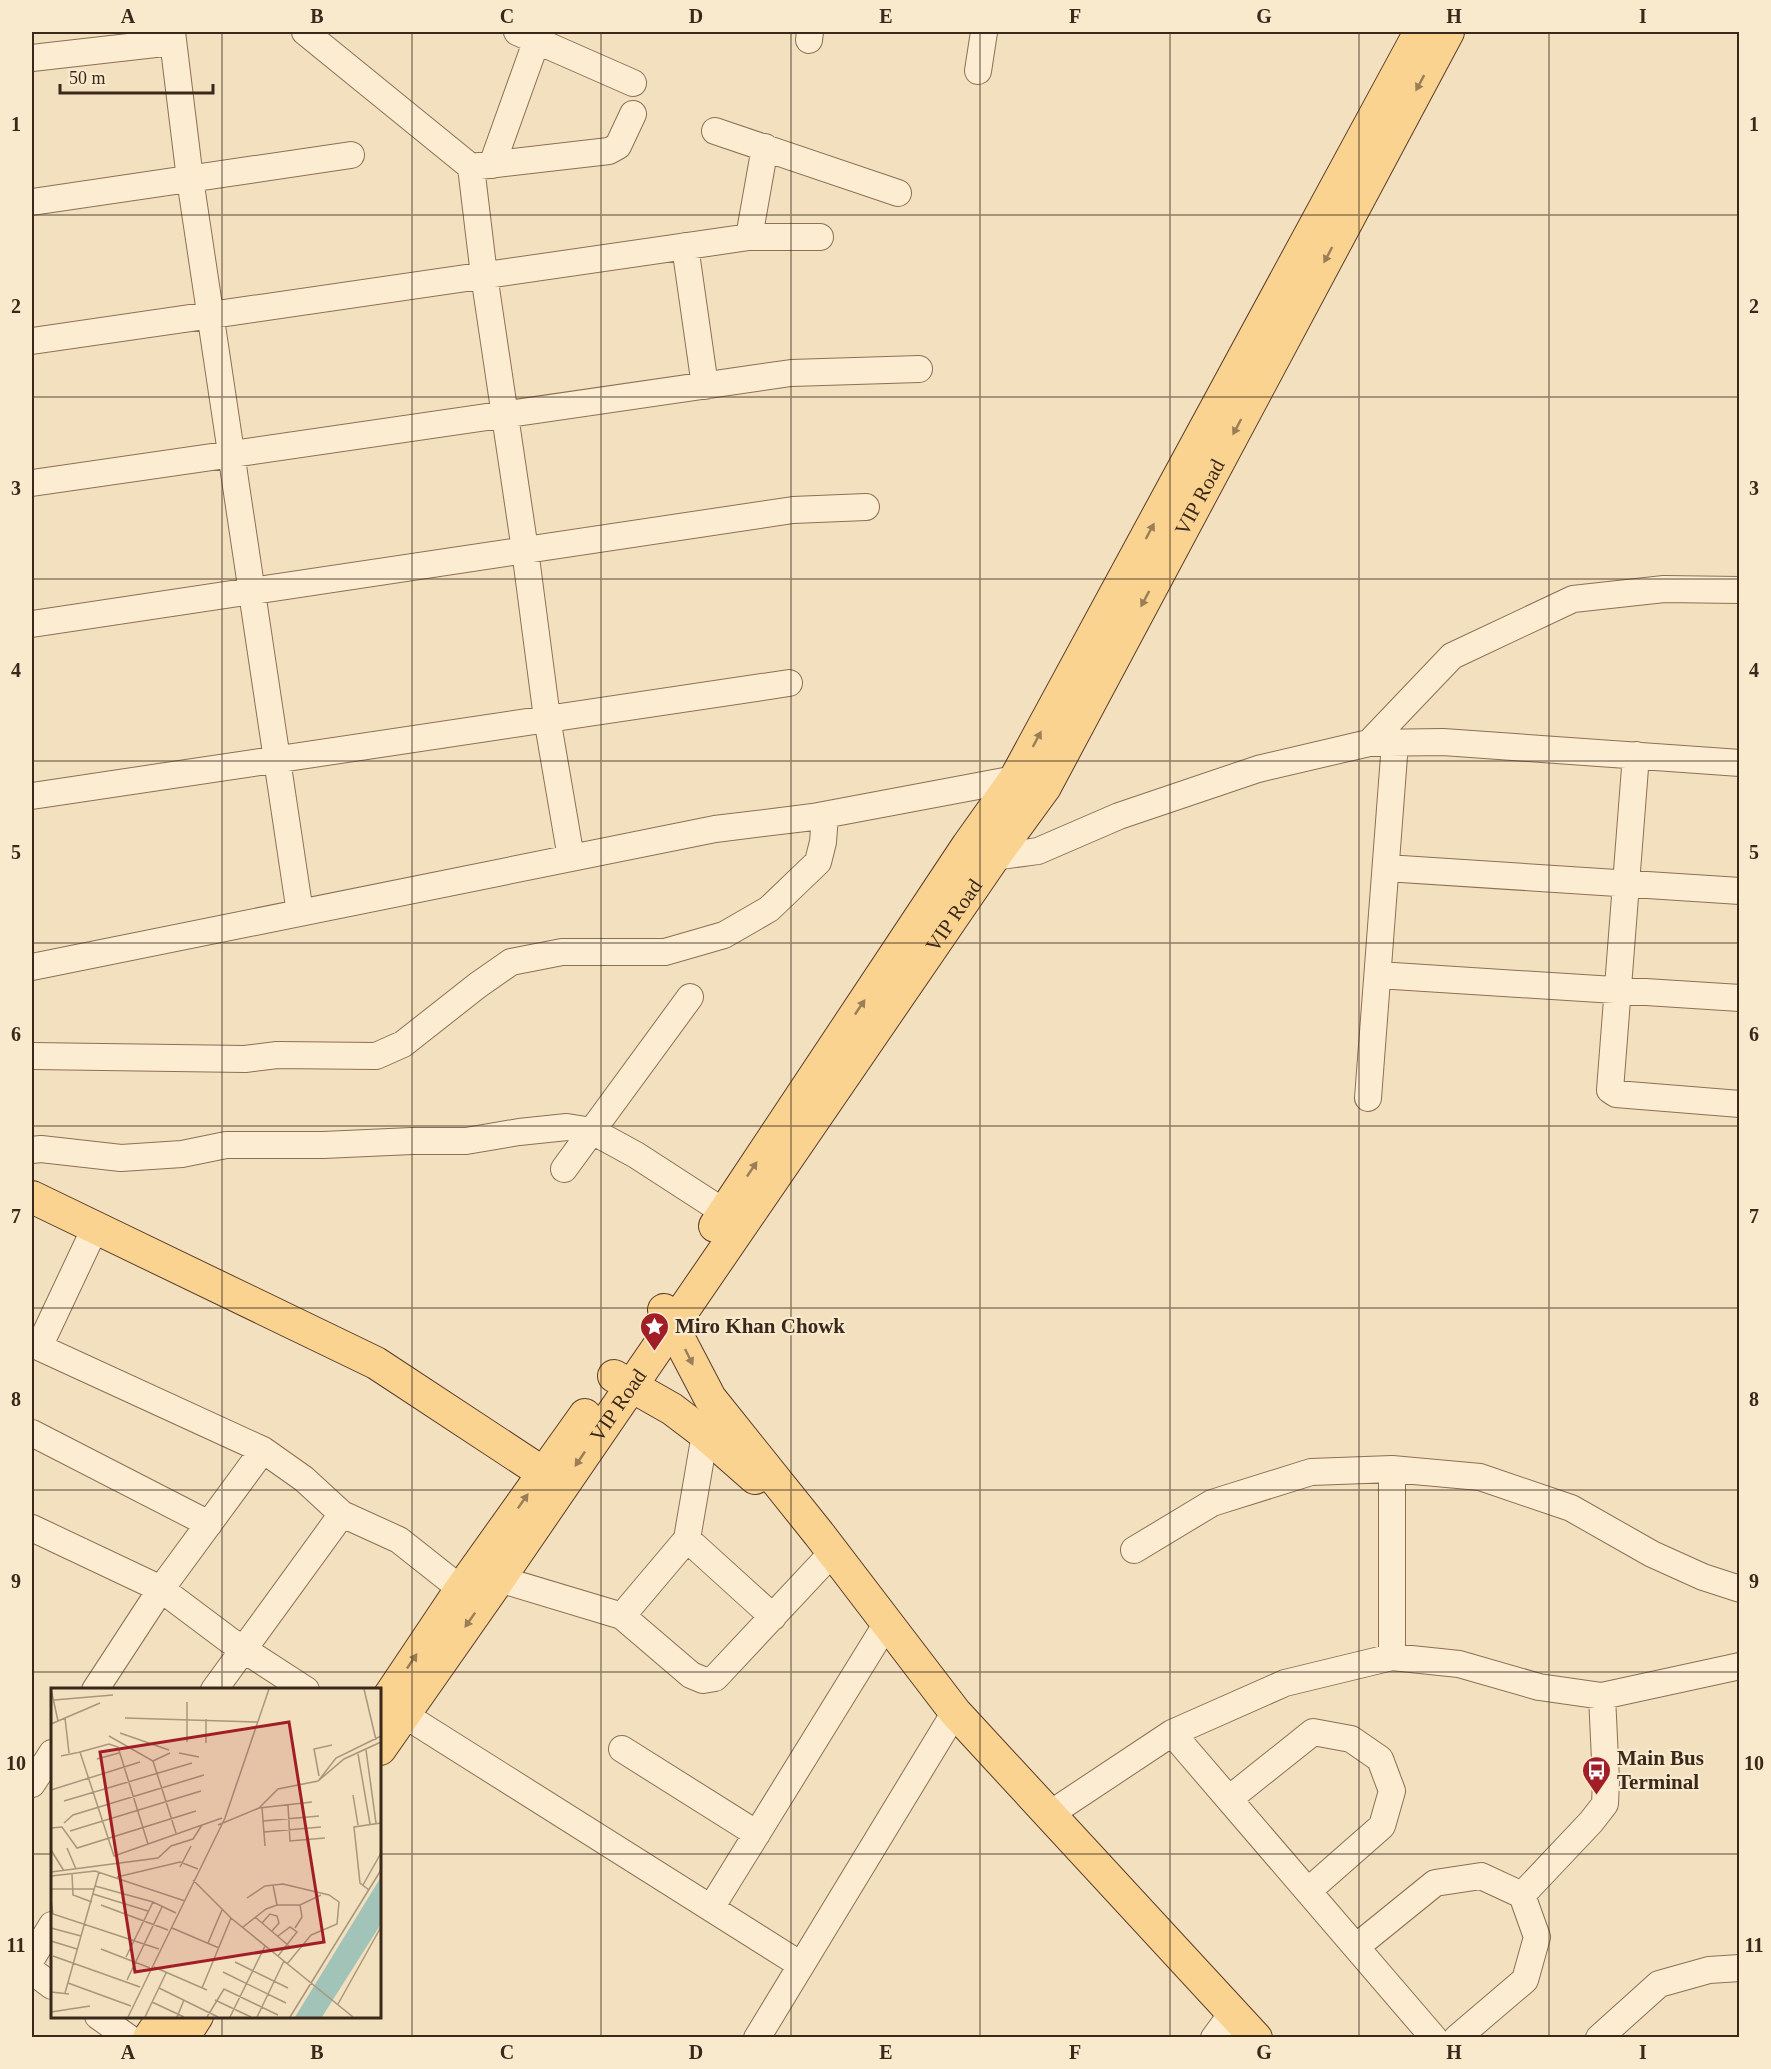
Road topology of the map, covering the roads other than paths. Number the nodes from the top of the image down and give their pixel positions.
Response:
1 (305, 32) edge
2 (984, 32) edge
3 (1420, 32) edge
4 (1448, 32) edge
5 (173, 37) edge
6 (526, 37) edge
7 (32, 58) edge
8 (978, 71) dead end
9 (633, 82) dead end
10 (633, 114) dead end
11 (715, 130) dead end
12 (765, 147) junction
13 (351, 155) dead end
14 (482, 166) junction
15 (190, 179) junction
16 (898, 193) dead end
17 (32, 202) edge
18 (749, 237) junction
19 (820, 237) dead end
20 (686, 246) junction
21 (484, 275) junction
22 (210, 315) junction
23 (32, 341) edge
24 (919, 369) dead end
25 (705, 386) junction
26 (504, 415) junction
27 (231, 454) junction
28 (32, 483) edge
29 (866, 507) dead end
30 (525, 550) junction
31 (1740, 590) edge
32 (251, 591) junction
33 (32, 624) edge
34 (789, 683) dead end
35 (547, 718) junction
36 (1369, 743) junction
37 (1395, 743) junction
38 (1636, 755) junction
39 (277, 759) junction
40 (1740, 763) edge
41 (1015, 779) junction
42 (32, 796) edge
43 (825, 815) junction
44 (981, 851) junction
45 (571, 858) junction
46 (1386, 868) junction
47 (1628, 884) junction
48 (1740, 891) edge
49 (300, 913) junction
50 (32, 967) edge
51 (1378, 975) junction
52 (1618, 990) junction
53 (690, 997) dead end
54 (1740, 998) edge
55 (32, 1056) edge
56 (1368, 1098) dead end
57 (1740, 1104) edge
58 (592, 1131) junction
59 (32, 1150) edge
60 (564, 1169) dead end
61 (32, 1197) edge
62 (724, 1212) junction
63 (96, 1228) junction
64 (667, 1315) junction
65 (35, 1345) edge
66 (622, 1380) junction
67 (32, 1433) edge
68 (705, 1434) junction
69 (263, 1450) junction
70 (1392, 1469) junction
71 (552, 1480) junction
72 (342, 1515) junction
73 (209, 1524) junction
74 (32, 1528) edge
75 (687, 1539) junction
76 (826, 1543) junction
77 (1134, 1550) dead end
78 (499, 1579) junction
79 (161, 1589) junction
80 (461, 1589) junction
81 (1740, 1589) edge
82 (622, 1616) junction
83 (773, 1617) junction
84 (887, 1623) junction
85 (243, 1649) junction
86 (1392, 1657) junction
87 (1740, 1666) edge
88 (95, 1688) edge
89 (215, 1688) edge
90 (304, 1688) edge
91 (1602, 1696) junction
92 (391, 1712) edge
93 (955, 1712) junction
94 (1172, 1733) junction
95 (381, 1746) edge
96 (622, 1749) dead end
97 (46, 1755) edge
98 (32, 1784) edge
99 (1229, 1799) junction
100 (1050, 1814) junction
101 (757, 1834) junction
102 (1308, 1891) junction
103 (1522, 1895) junction
104 (711, 1908) junction
105 (51, 1927) edge
106 (1356, 1947) junction
107 (32, 1958) edge
108 (801, 1965) junction
109 (1740, 1968) edge
110 (32, 1971) edge
111 (51, 1985) edge
112 (1233, 2012) junction
113 (101, 2018) edge
114 (163, 2018) edge
115 (196, 2018) edge
116 (129, 2037) edge
117 (149, 2037) edge
118 (183, 2037) edge
119 (757, 2037) edge
120 (1214, 2037) edge
121 (1256, 2037) edge
122 (1434, 2037) edge
123 (1457, 2037) edge
124 (1599, 2037) edge

1 - 14 street
2 - 8 street
41 -> 3 main road, VIP Road
4 -> 44 main road, VIP Road
5 - 7 street
5 - 15 street
6 - 9 street
6 - 14 street
10 - 14 street
11 - 12 street
12 - 16 street
12 - 18 street
13 - 15 street
14 - 21 street
15 - 17 street
15 - 22 street
18 - 19 street
18 - 20 street
20 - 21 street
20 - 25 street
21 - 22 street
21 - 26 street
22 - 23 street
22 - 27 street
24 - 25 street
25 - 26 street
26 - 27 street
26 - 30 street
27 - 28 street
27 - 32 street
29 - 30 street
30 - 32 street
30 - 35 street
31 - 36 street
32 - 33 street
32 - 39 street
34 - 35 street
35 - 39 street
35 - 45 street
36 - 37 street
36 - 44 street
37 - 38 street
37 - 46 street
38 - 40 street
38 - 47 street
39 - 42 street
39 - 49 street
41 - 43 street
41 - 44 main road, VIP Road
43 - 45 street
43 - 55 street
62 -> 44 main road, VIP Road
44 - 64 main road, VIP Road
45 - 49 street
46 - 47 street
46 - 51 street
47 - 48 street
47 - 52 street
49 - 50 street
51 - 52 street
51 - 56 street
52 - 54 street
52 - 57 street
53 - 58 street
58 - 59 street
58 - 60 street
58 - 62 street
61 - 63 main road
62 - 64 main road, VIP Road
63 - 65 street
63 - 71 main road
64 - 66 main road, VIP Road
64 -> 76 main road
65 - 69 street
66 - 68 main road
66 - 71 main road, VIP Road
67 - 73 street
68 - 75 street
68 - 76 main road
69 - 72 street
69 - 73 street
70 - 77 street
70 - 81 street
70 - 86 street
71 - 78 main road, VIP Road
80 -> 71 main road, VIP Road
72 - 80 street
72 - 85 street
73 - 79 street
74 - 79 street
75 - 82 street
75 - 83 street
76 - 83 street
76 - 84 main road
78 - 82 street
78 -> 92 main road, VIP Road
79 - 85 street
79 - 88 street
92 -> 80 main road, VIP Road
82 - 83 street
84 - 93 main road
84 - 101 street
85 - 89 street
85 - 90 street
86 - 91 street
86 - 94 street
87 - 91 street
91 - 103 street
92 - 95 main road, VIP Road
92 - 104 street
93 - 100 main road
93 - 108 street
94 - 99 street
94 - 100 street
96 - 101 street
97 - 98 street
99 - 102 street
99 - 102 street
100 - 112 main road
101 - 104 street
102 - 106 street
103 - 106 street
103 - 123 street
104 - 108 street
105 - 107 street
106 - 122 street
108 - 119 street
109 - 124 street
110 - 111 street
112 - 120 street
112 - 121 main road
113 - 116 street
114 - 117 main road
115 - 118 main road

